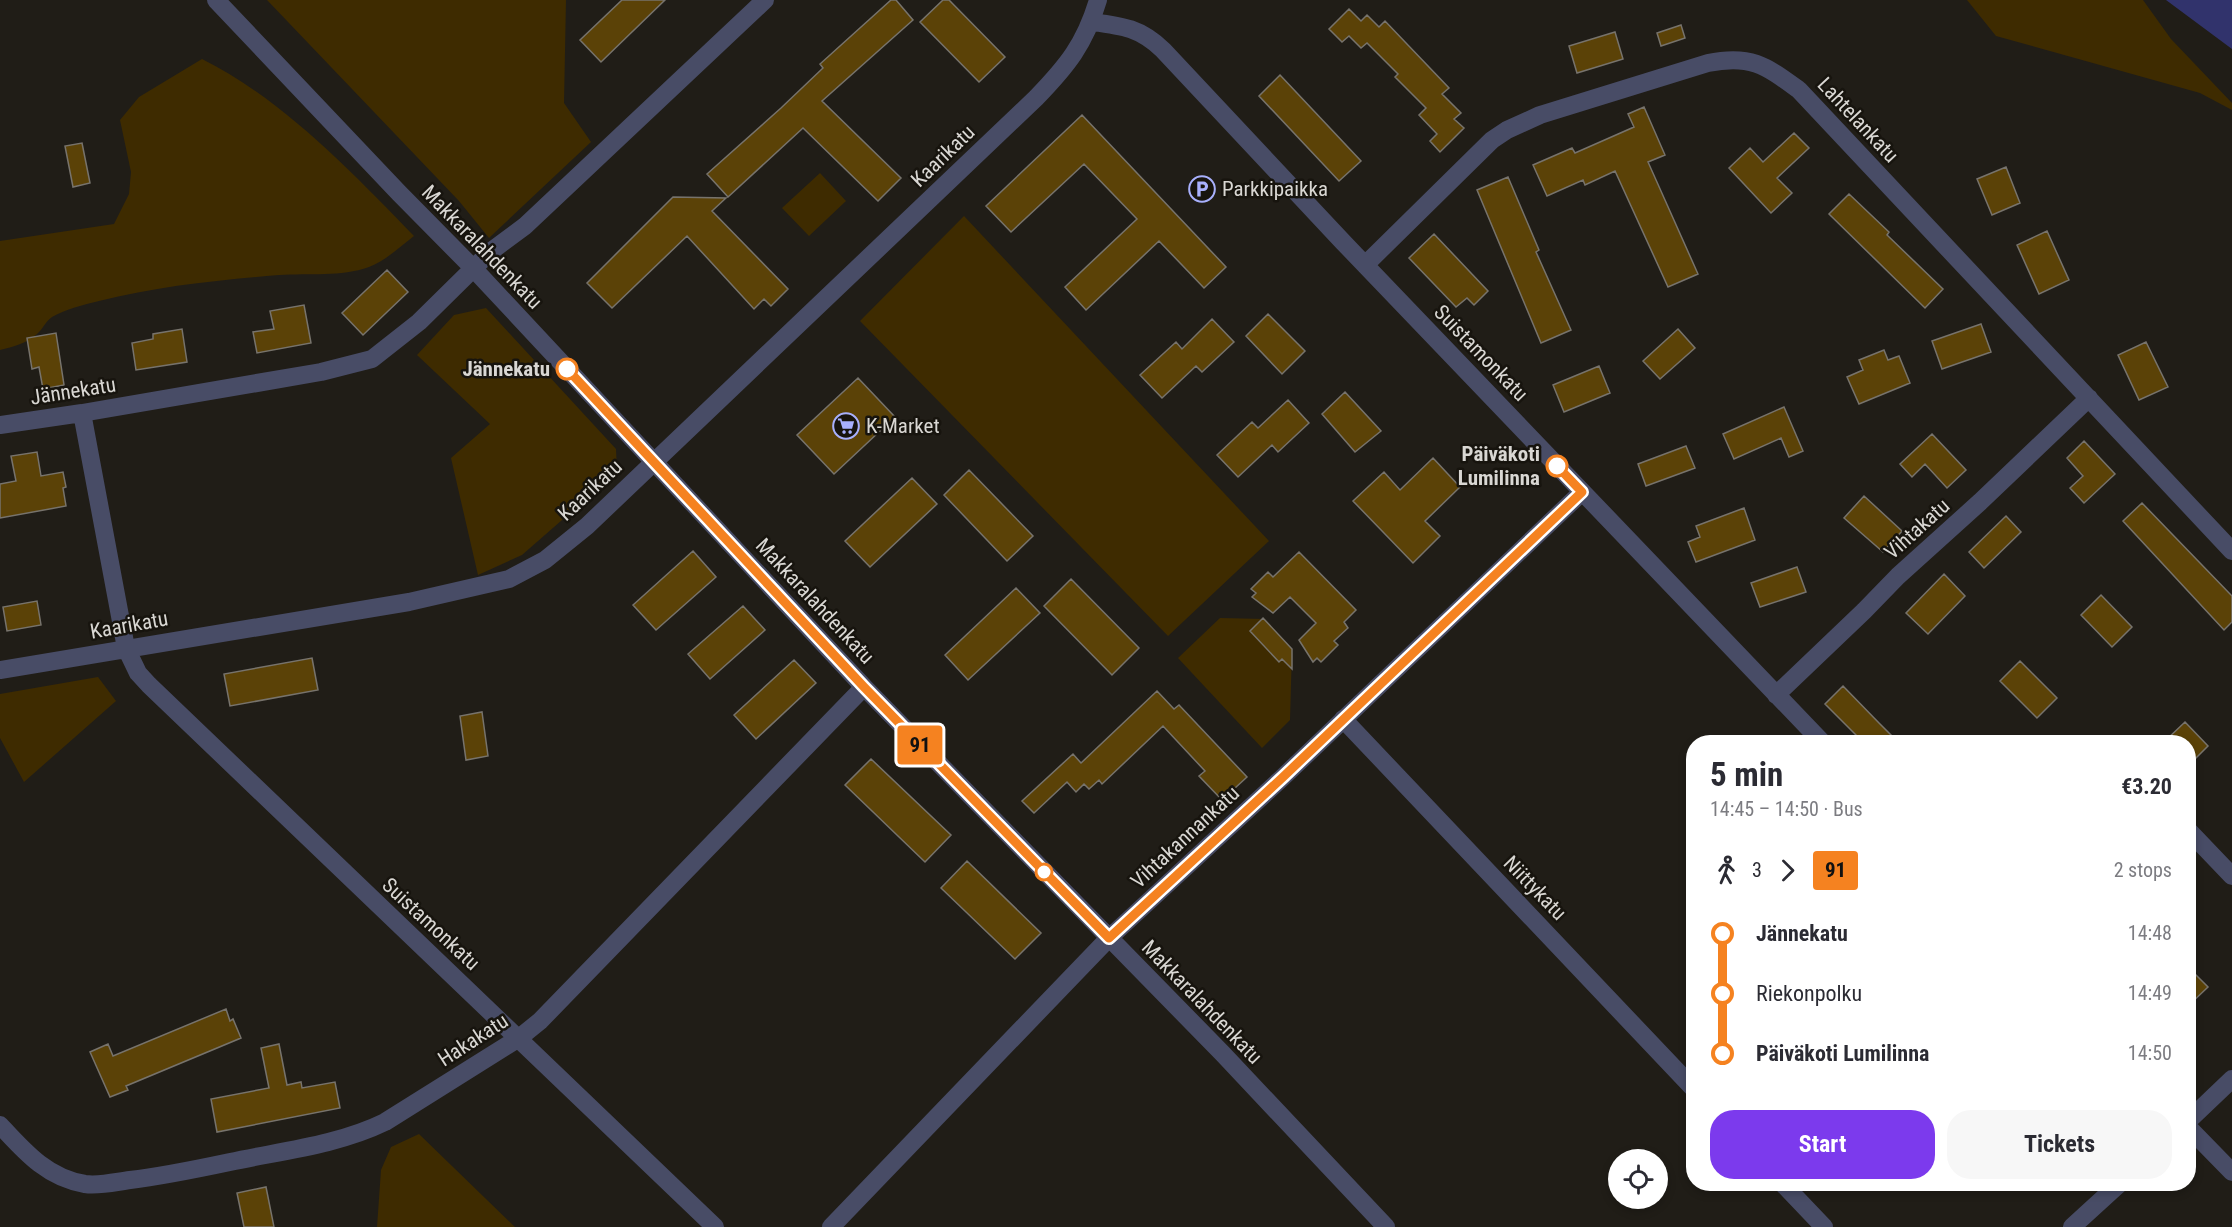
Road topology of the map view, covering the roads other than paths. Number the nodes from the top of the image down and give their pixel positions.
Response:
1 (216, 0) edge
2 (765, 0) edge
3 (1098, 0) edge
4 (1092, 22) junction
5 (1365, 265) junction
6 (473, 268) junction
7 (2089, 398) junction
8 (82, 413) junction
9 (0, 425) edge
10 (653, 461) junction
11 (1582, 492) junction
12 (2232, 551) edge
13 (126, 648) junction
14 (0, 670) edge
15 (864, 687) junction
16 (1776, 695) junction
17 (1343, 719) junction
18 (1815, 735) edge
19 (2196, 839) edge
20 (2232, 876) edge
21 (1109, 938) junction
22 (519, 1038) junction
23 (2232, 1079) edge
24 (1686, 1081) edge
25 (2196, 1113) edge
26 (0, 1125) edge
27 (2196, 1135) edge
28 (2232, 1172) edge
29 (1790, 1191) edge
30 (2111, 1191) edge
31 (715, 1227) edge
32 (831, 1227) edge
33 (1386, 1227) edge
34 (1824, 1227) edge
35 (2072, 1227) edge

1 - 6 street, Makkaralahdenkatu
2 - 6 street, Jännekatu
3 - 4 street, Kaarikatu
4 - 5 street, Suistamonkatu
4 - 10 street, Kaarikatu
5 - 7 street, Lahtelankatu
5 - 11 street, Suistamonkatu
6 - 8 street, Jännekatu
6 - 10 street, Makkaralahdenkatu
7 - 12 street, Lahtelankatu
7 - 16 street, Vihtakatu
8 - 9 street, Jännekatu
8 - 13 street, Suistamonkatu
10 - 13 street, Kaarikatu
10 - 15 street, Makkaralahdenkatu
11 - 16 street, Suistamonkatu
11 - 17 street, Vihtakannankatu
13 - 14 street, Kaarikatu
13 - 22 street, Suistamonkatu
15 - 21 street, Makkaralahdenkatu
15 - 22 street, Hakakatu
16 - 18 street, Suistamonkatu
17 - 21 street, Vihtakannankatu
17 - 24 street, Niittykatu
19 - 20 street
21 - 32 street, Vihtakannankatu
21 - 33 street, Makkaralahdenkatu
22 - 26 street, Hakakatu
22 - 31 street, Suistamonkatu
23 - 25 street
27 - 28 street
29 - 34 street
30 - 35 street

